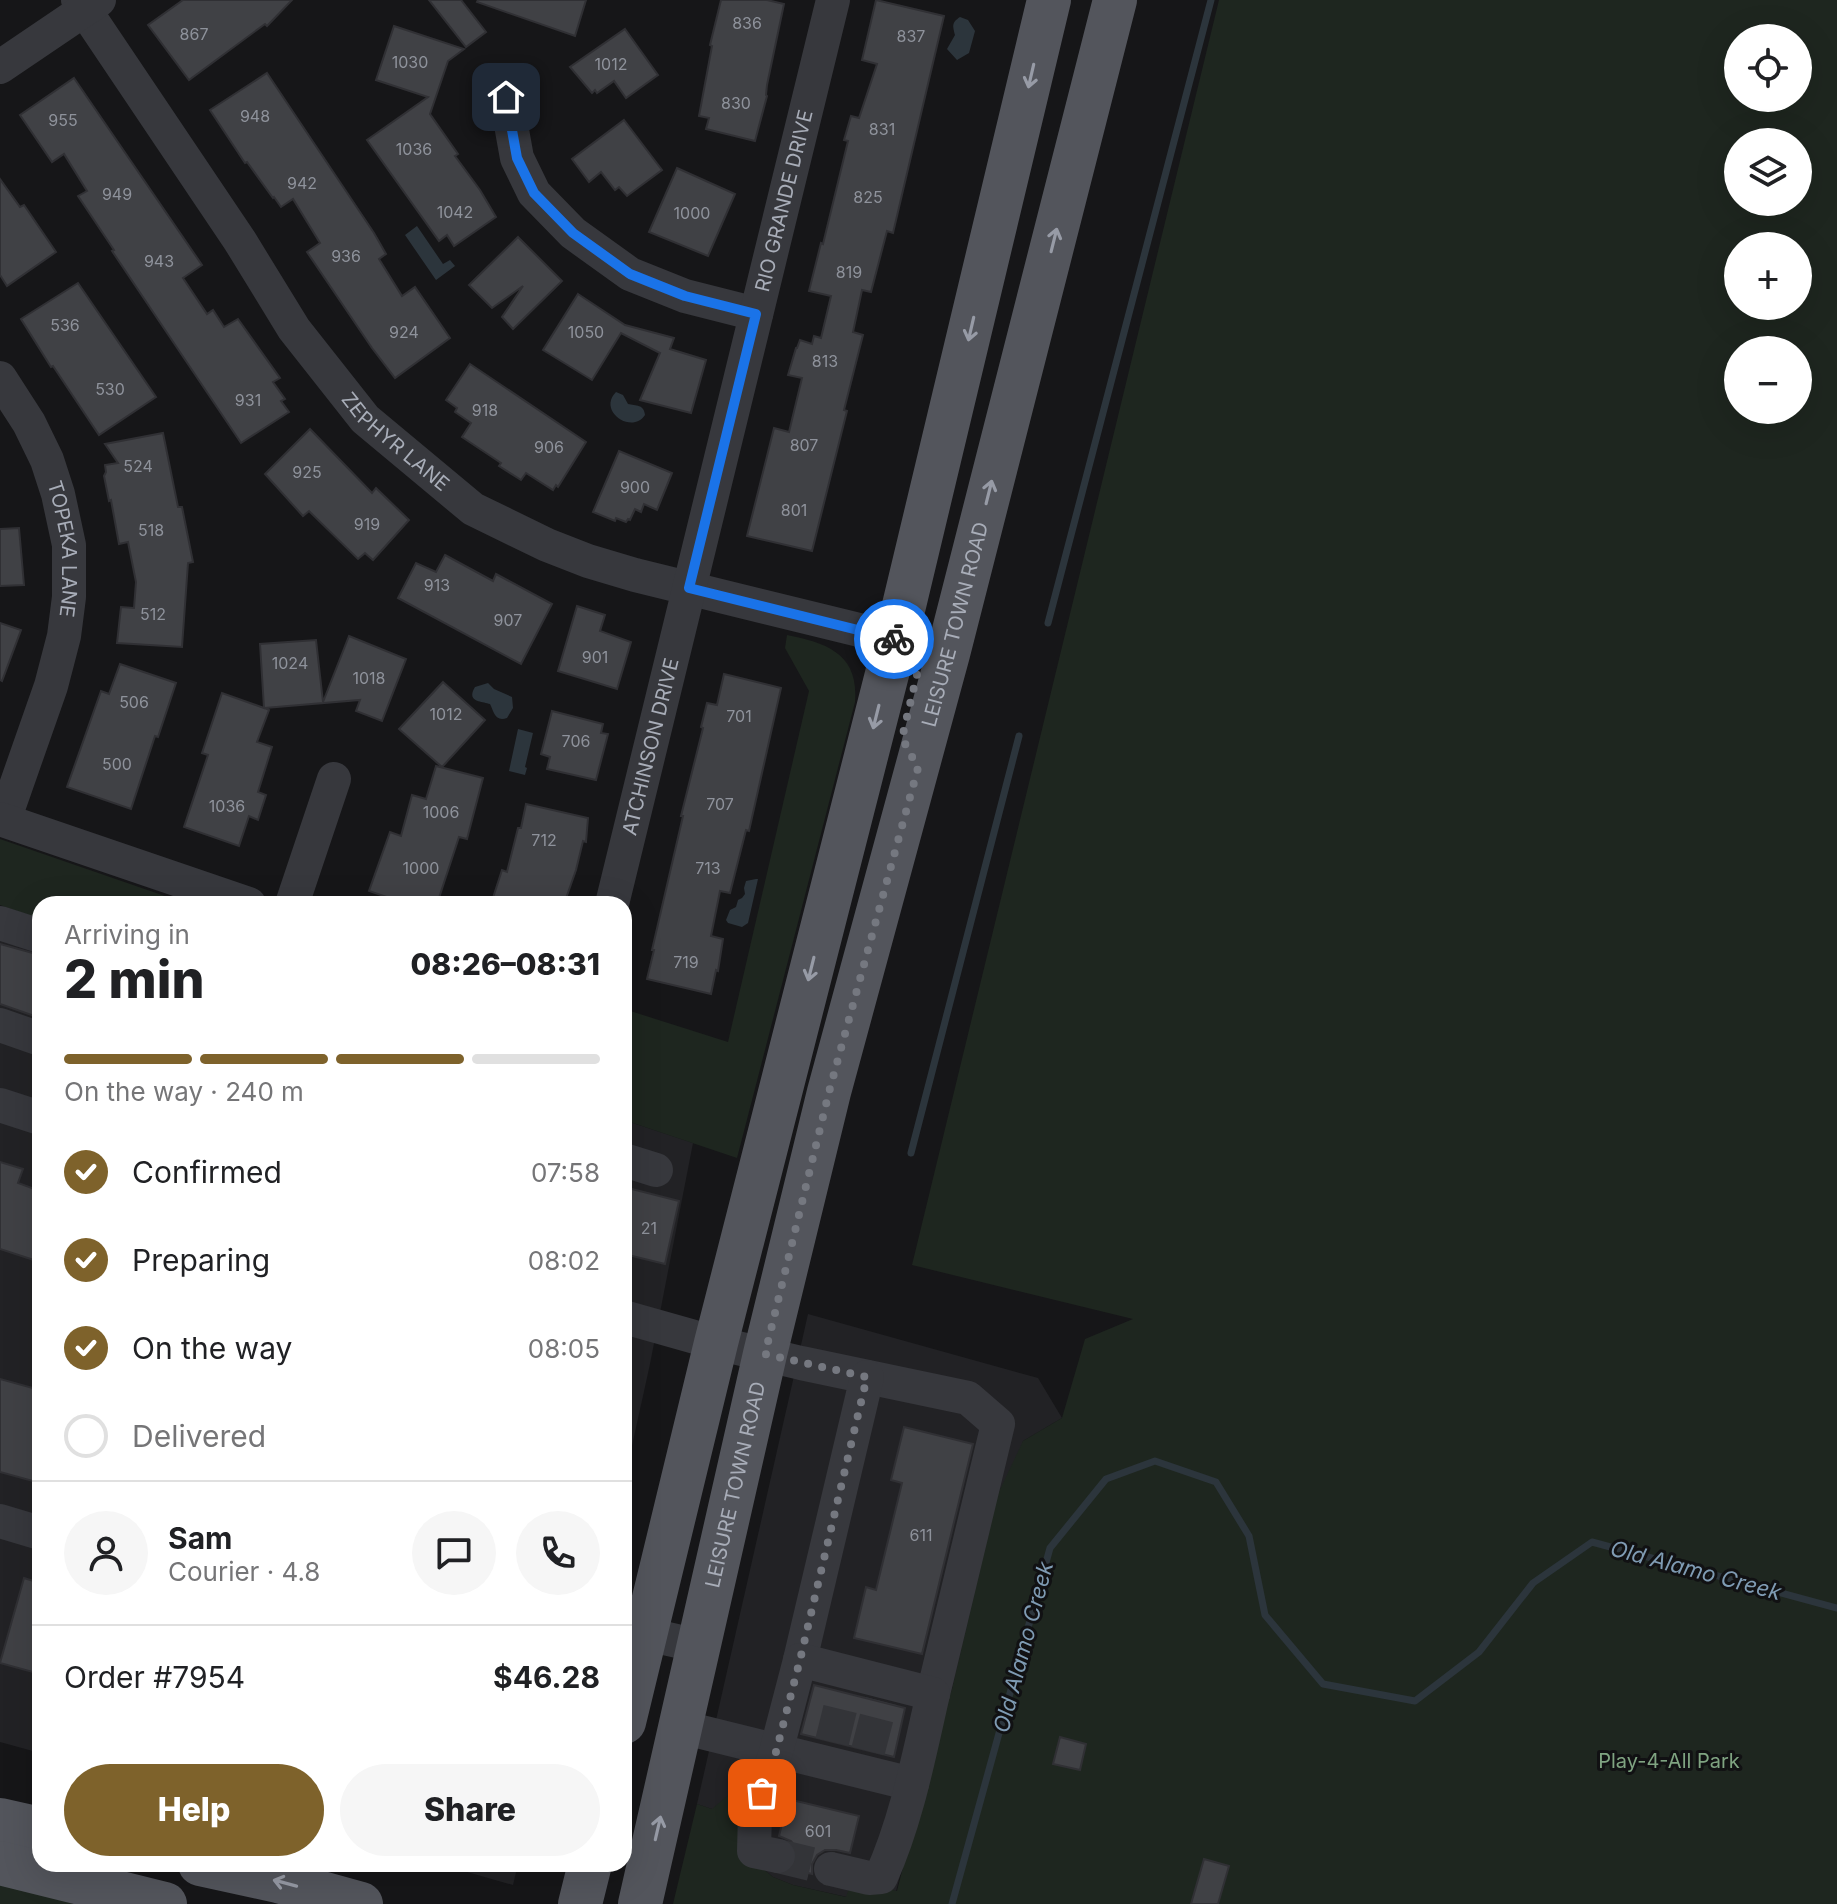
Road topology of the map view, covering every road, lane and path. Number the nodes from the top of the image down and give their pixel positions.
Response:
1 (833, 0) edge
2 (1049, 0) edge
3 (1115, 0) edge
4 (87, 3) edge
5 (0, 67) edge
6 (506, 97) dead end
7 (756, 314) junction
8 (0, 378) edge
9 (948, 425) junction
10 (689, 588) junction
11 (896, 639) junction
12 (948, 654) junction
13 (918, 768) junction
14 (334, 779) dead end
15 (2, 819) edge
16 (226, 896) edge
17 (295, 896) edge
18 (614, 896) edge
19 (0, 923) edge
20 (32, 933) edge
21 (0, 1025) edge
22 (32, 1036) edge
23 (0, 1105) edge
24 (32, 1115) edge
25 (632, 1319) edge
26 (716, 1343) junction
27 (765, 1354) junction
28 (867, 1377) junction
29 (0, 1521) edge
30 (32, 1531) edge
31 (635, 1632) edge
32 (699, 1646) junction
33 (632, 1657) edge
34 (800, 1660) junction
35 (933, 1694) junction
36 (681, 1727) junction
37 (776, 1752) junction
38 (912, 1784) junction
39 (0, 1820) edge
40 (32, 1827) edge
41 (778, 1856) tunnel mouth
42 (0, 1863) edge
43 (831, 1869) tunnel mouth
44 (32, 1871) edge
45 (36, 1872) edge
46 (237, 1872) edge
47 (588, 1872) edge
48 (165, 1904) edge
49 (361, 1904) edge
50 (580, 1904) edge
51 (640, 1904) edge

1 - 7 street, RIO GRANDE DRIVE
2 -> 9 main road
12 -> 3 main road, LEISURE TOWN ROAD
4 - 5 street
4 - 10 street, ZEPHYR LANE
6 - 7 street
7 - 10 street, RIO GRANDE DRIVE
8 - 15 street, TOPEKA LANE
9 - 11 main road
9 - 12 main road
10 - 11 street, ZEPHYR LANE
10 - 18 street, ATCHINSON DRIVE
11 - 13 main road
11 -> 26 main road
12 - 13 main road, LEISURE TOWN ROAD
13 - 27 main road, LEISURE TOWN ROAD
14 - 17 street
15 - 16 street
19 - 20 street
21 - 22 street
23 - 24 street
25 - 26 street
26 - 27 street
26 - 31 main road
27 - 28 street
27 - 32 main road, LEISURE TOWN ROAD
28 - 34 street
28 - 35 street
29 - 30 street
31 - 32 street
31 - 33 main road
32 - 36 main road, LEISURE TOWN ROAD
34 - 35 street
34 - 37 street
35 - 38 street
36 - 37 street
51 -> 36 main road, LEISURE TOWN ROAD
37 - 38 street
37 - 41 street
38 - 43 street
39 - 40 main road
42 - 44 main road
45 - 48 main road
49 -> 46 main road
47 - 50 main road

